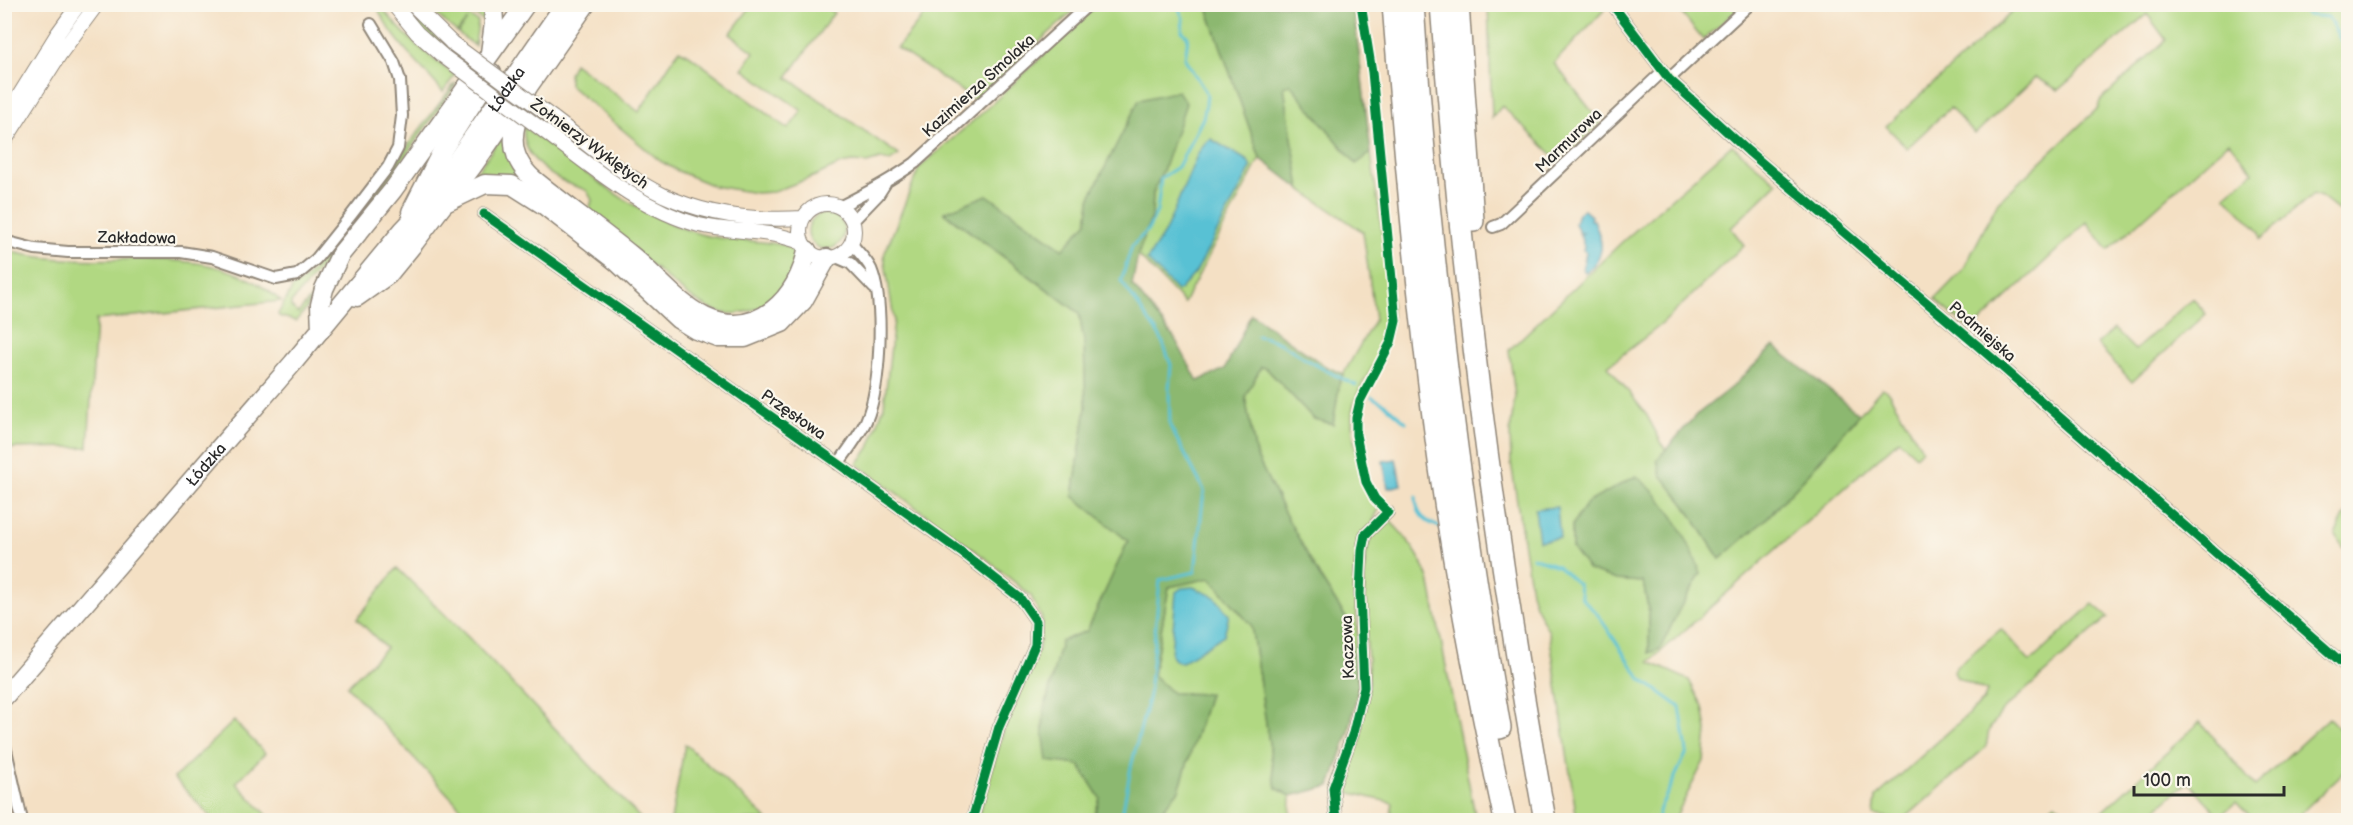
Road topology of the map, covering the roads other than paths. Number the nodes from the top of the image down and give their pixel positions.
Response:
1 (79, 4) edge
2 (98, 4) edge
3 (393, 4) edge
4 (412, 4) edge
5 (493, 4) edge
6 (526, 4) edge
7 (541, 4) edge
8 (565, 4) edge
9 (586, 4) edge
10 (1089, 4) edge
11 (1393, 4) edge
12 (1413, 4) edge
13 (1441, 4) edge
14 (1458, 4) edge
15 (1612, 4) edge
16 (1750, 4) edge
17 (371, 24) dead end
18 (490, 55) junction
19 (1665, 75) junction
20 (528, 86) junction
21 (4, 120) edge
22 (4, 142) edge
23 (885, 184) junction
24 (445, 203) junction
25 (839, 207) junction
26 (484, 214) dead end
27 (568, 214) junction
28 (803, 218) junction
29 (852, 222) junction
30 (1493, 227) dead end
31 (403, 230) junction
32 (593, 234) junction
33 (4, 241) edge
34 (851, 243) junction
35 (805, 246) junction
36 (831, 257) junction
37 (876, 291) junction
38 (336, 312) junction
39 (321, 330) junction
40 (1476, 365) junction
41 (838, 464) junction
42 (1388, 513) dead end
43 (2349, 668) edge
44 (4, 697) edge
45 (4, 741) edge
46 (22, 820) edge
47 (972, 820) edge
48 (1336, 820) edge
49 (1505, 820) edge
50 (1516, 820) edge
51 (1545, 820) edge

1 - 21 street
2 - 22 street
3 - 35 street, Żołnierzy Wyklętych, bridge
4 - 28 street, Żołnierzy Wyklętych, bridge
5 - 18 main road
6 - 18 main road
7 - 31 main road, Łódzka
8 - 31 main road, Łódzka
9 - 20 main road
10 - 23 street, Kazimierza Smolaka
11 - 49 highway
12 - 50 highway
13 - 40 highway
14 - 40 highway
15 - 19 street, Podmiejska
16 - 19 street, Marmurowa
17 - 33 street, Zakładowa
18 - 39 main road
19 - 30 street, Marmurowa
19 - 43 street, Podmiejska
20 - 24 main road
20 - 27 main road
23 - 25 street, Kazimierza Smolaka
23 - 29 street, Kazimierza Smolaka
24 - 27 main road
24 - 38 main road
25 - 28 street
25 - 29 street
26 - 41 street, Przęsłowa
27 - 32 main road
28 - 35 street
29 - 34 street
31 - 38 main road, Łódzka
32 - 35 main road
32 - 36 main road
34 - 36 street
34 - 37 street
35 - 36 street
36 - 37 street
37 - 41 street
38 - 39 main road, Łódzka
39 - 44 main road, Łódzka
40 - 51 highway
41 - 47 street, Przęsłowa
42 - 48 street, Kaczowa
45 - 46 street

